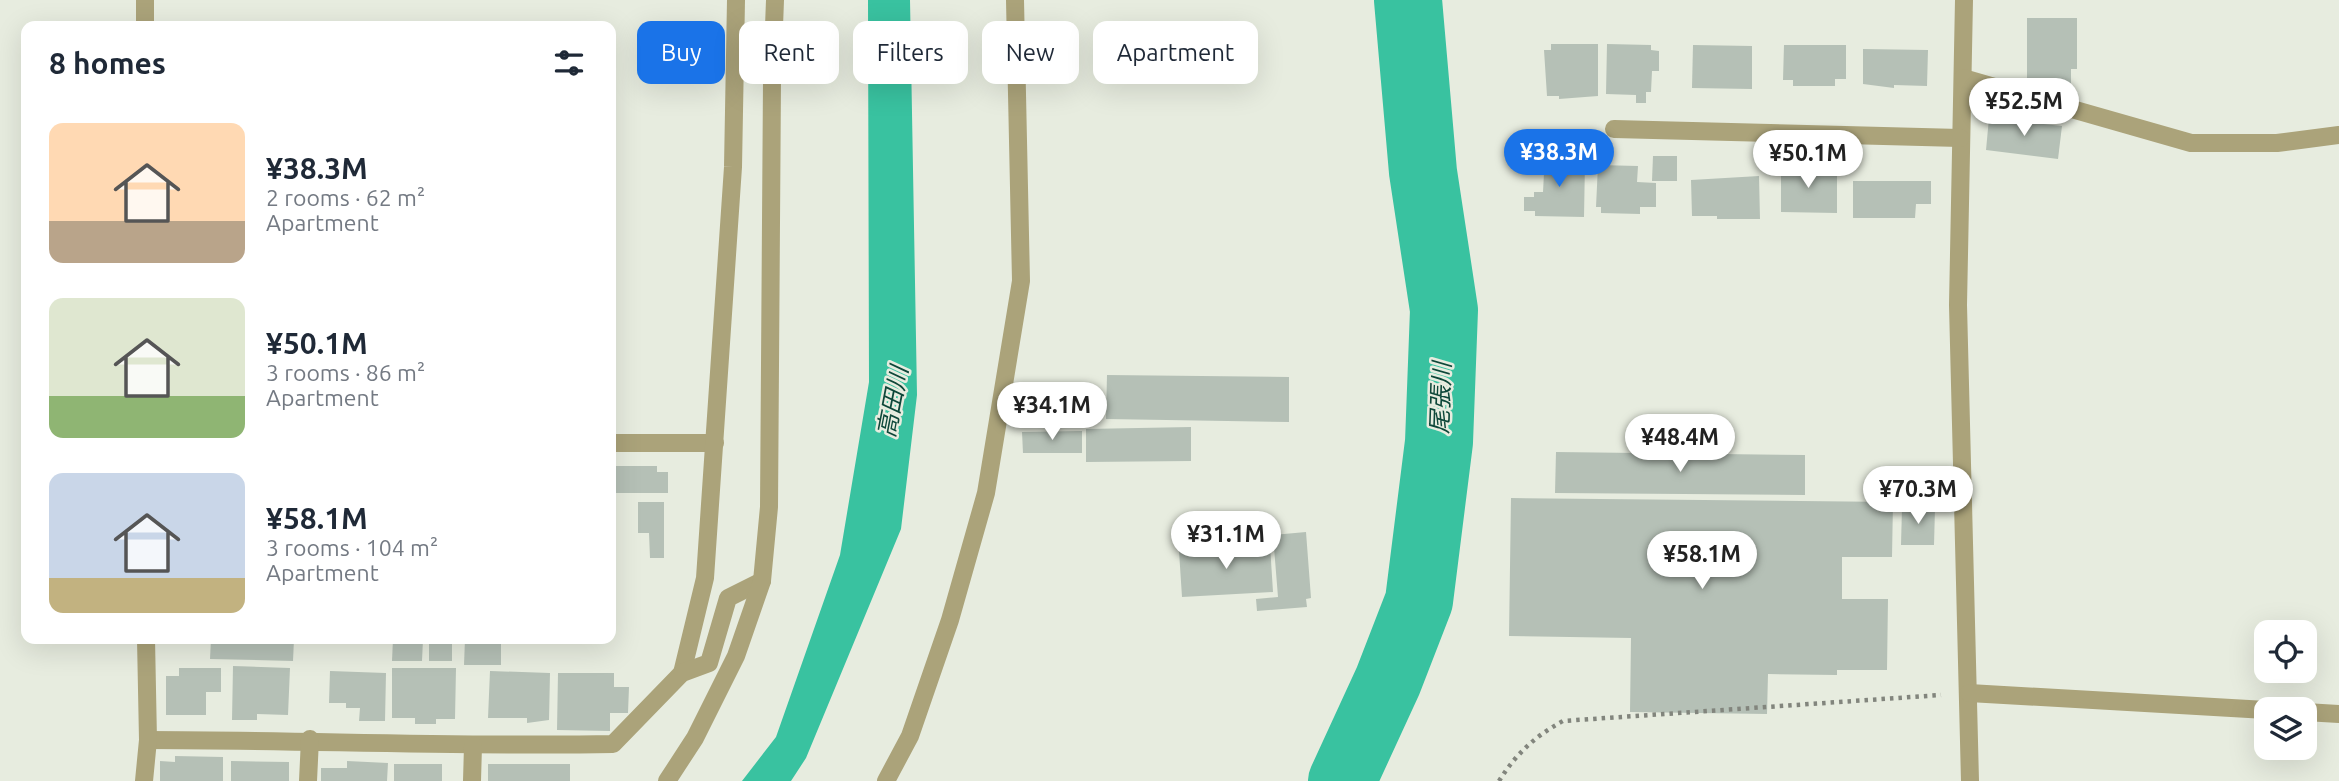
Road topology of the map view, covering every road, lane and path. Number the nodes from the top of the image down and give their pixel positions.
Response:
1 (145, 0) edge
2 (736, 0) edge
3 (775, 0) edge
4 (1015, 0) edge
5 (1964, 0) edge
6 (145, 21) edge
7 (1963, 78) junction
8 (1614, 129) dead end
9 (2339, 135) edge
10 (1960, 138) junction
11 (616, 443) edge
12 (715, 443) junction
13 (762, 581) junction
14 (146, 644) edge
15 (682, 673) junction
16 (1969, 693) junction
17 (2254, 709) edge
18 (2317, 713) edge
19 (2339, 714) edge
20 (148, 740) junction
21 (310, 740) junction
22 (474, 746) junction
23 (145, 781) edge
24 (308, 781) edge
25 (472, 781) edge
26 (667, 781) edge
27 (886, 781) edge
28 (1499, 781) edge
29 (1970, 781) edge

1 - 6 street
2 - 12 street
3 - 13 street
4 - 27 street
5 - 7 street
7 - 9 street
7 - 10 street
8 - 10 street
10 - 16 street
11 - 12 street
12 - 15 street
13 - 15 street
13 - 26 street
14 - 20 street
15 - 22 street
16 - 17 street
16 - 28 path
16 - 29 street
18 - 19 street
20 - 21 street
20 - 23 street
21 - 22 street
21 - 24 street
22 - 25 street

